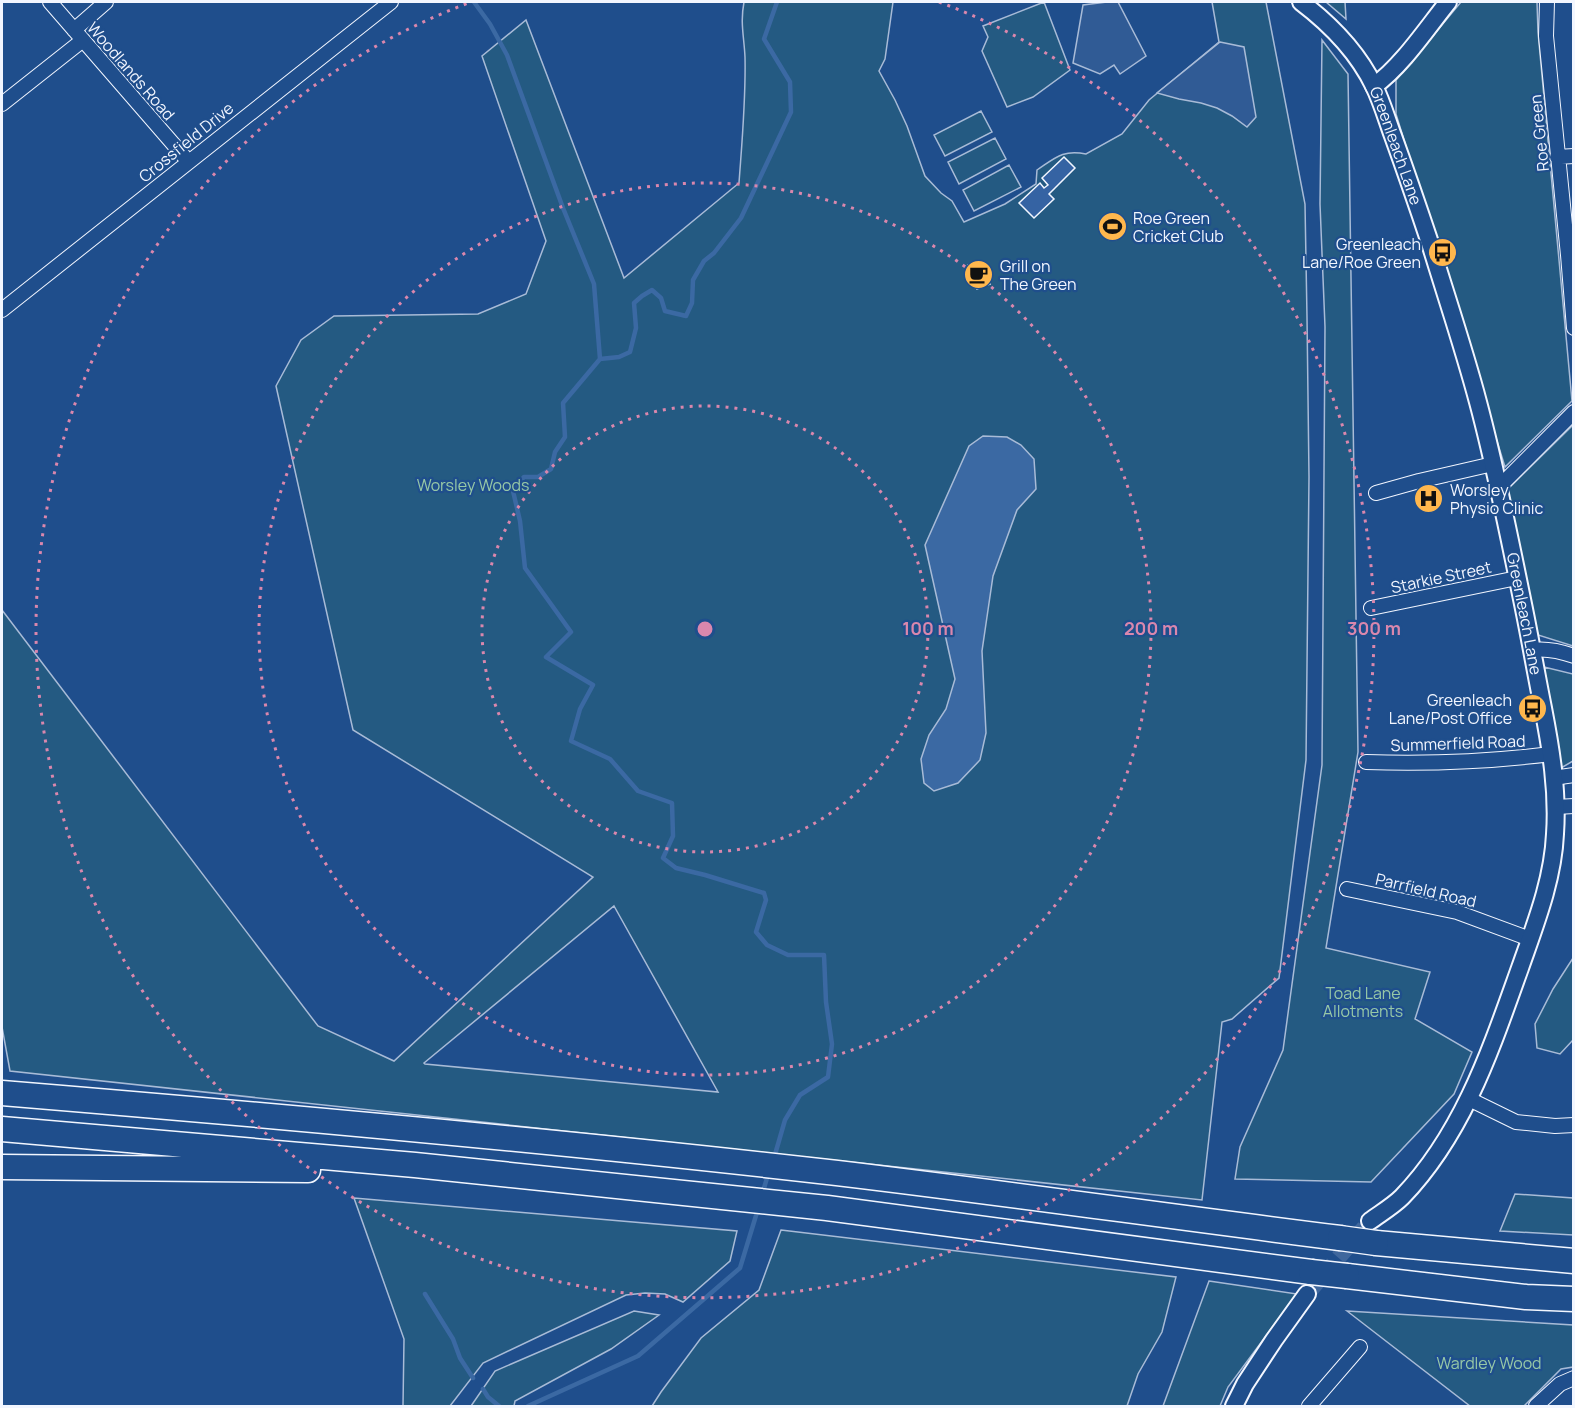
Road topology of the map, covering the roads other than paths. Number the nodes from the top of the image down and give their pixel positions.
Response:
1 (50, 2) edge
2 (106, 2) edge
3 (392, 2) edge
4 (1301, 2) edge
5 (1448, 2) edge
6 (1547, 2) edge
7 (79, 35) junction
8 (1374, 86) junction
9 (2, 104) edge
10 (1574, 156) edge
11 (1557, 157) junction
12 (188, 161) junction
13 (1571, 256) edge
14 (2, 310) edge
15 (1574, 328) edge
16 (1574, 412) edge
17 (1493, 464) junction
18 (1499, 487) junction
19 (1376, 493) dead end
20 (1517, 578) junction
21 (1371, 608) dead end
22 (1532, 650) junction
23 (1574, 656) edge
24 (1551, 754) junction
25 (1366, 762) dead end
26 (1574, 775) edge
27 (1553, 778) junction
28 (1574, 806) edge
29 (1556, 807) junction
30 (1347, 889) dead end
31 (1530, 939) junction
32 (2, 1093) edge
33 (1469, 1099) junction
34 (1574, 1125) edge
35 (2, 1129) edge
36 (415, 1165) junction
37 (2, 1167) edge
38 (1373, 1232) junction
39 (1574, 1261) edge
40 (1309, 1283) junction
41 (1574, 1299) edge
42 (1360, 1347) dead end
43 (1574, 1378) edge
44 (1234, 1407) edge
45 (1309, 1407) edge
46 (1536, 1407) edge

1 - 7 street, Woodlands Road
2 - 7 street
3 - 12 street, Crossfield Drive
4 - 8 street, Greenleach Lane
5 - 8 street
6 - 11 street, Roe Green
7 - 9 street
7 - 12 street, Woodlands Road
8 - 17 street, Greenleach Lane
10 - 11 street
11 - 13 street, Roe Green
12 - 14 street, Crossfield Drive
13 - 15 street, Roe Green
16 - 18 street
17 - 18 street, Greenleach Lane
17 - 19 street
18 - 20 street, Greenleach Lane
20 - 21 street, Starkie Street
20 - 22 street, Greenleach Lane
22 - 23 street
22 - 24 street, Greenleach Lane
24 - 25 street, Summerfield Road
24 - 27 street, Greenleach Lane
26 - 27 street
27 - 29 street, Greenleach Lane
28 - 29 street
29 - 31 street, Greenleach Lane
30 - 31 street, Parrfield Road
31 - 33 street, Greenleach Lane
32 - 38 highway, bridge
33 - 34 street
33 - 38 street, Greenleach Lane
35 - 36 highway
36 - 37 highway
36 - 40 highway
38 - 39 highway
40 - 41 highway, bridge
40 - 44 street
42 - 45 street
43 - 46 street

